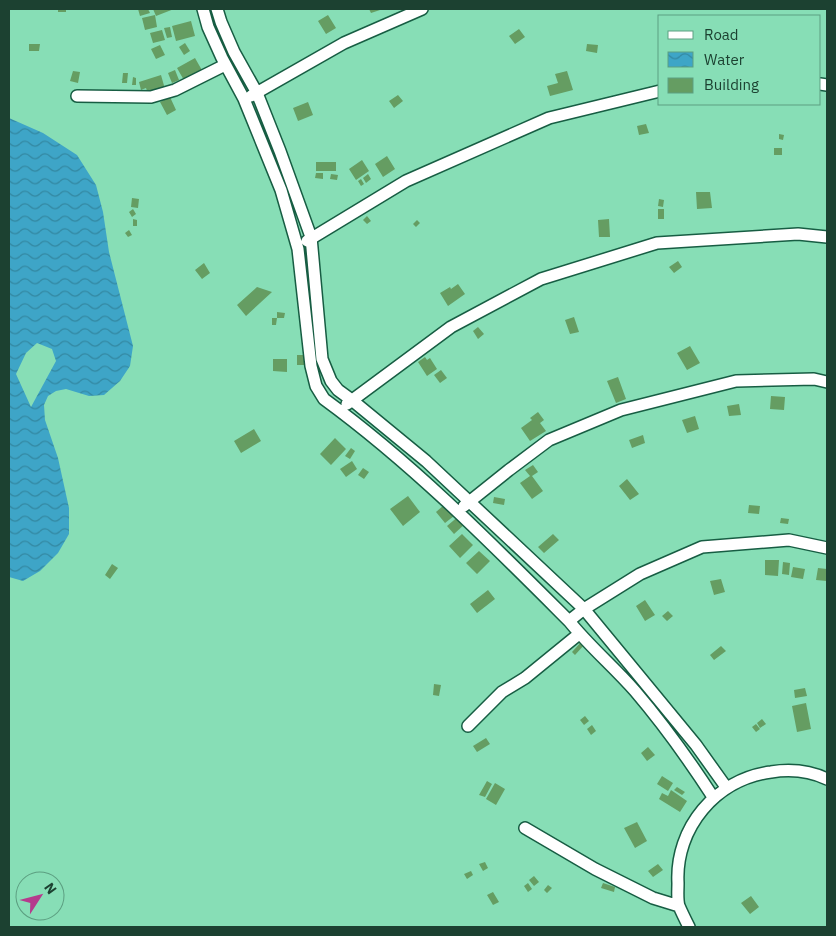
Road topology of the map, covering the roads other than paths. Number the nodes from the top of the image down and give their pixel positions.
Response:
1 (202, 9) edge
2 (217, 9) edge
3 (422, 9) edge
4 (225, 64) junction
5 (658, 91) edge
6 (257, 93) junction
7 (77, 96) dead end
8 (244, 99) junction
9 (310, 237) junction
10 (827, 237) edge
11 (298, 249) junction
12 (827, 382) edge
13 (354, 401) junction
14 (338, 410) junction
15 (468, 502) junction
16 (459, 512) junction
17 (827, 548) edge
18 (584, 609) junction
19 (569, 621) junction
20 (579, 634) junction
21 (468, 726) dead end
22 (827, 779) edge
23 (726, 787) junction
24 (713, 797) junction
25 (525, 828) dead end
26 (679, 906) junction
27 (689, 927) edge

1 - 4 street
2 - 6 street
3 - 6 street
4 - 7 street
4 - 8 street
5 - 9 street
6 - 8 street
6 - 9 street
8 - 11 street
9 - 11 street
9 - 13 street
10 - 13 street
11 - 14 street
12 - 15 street
13 - 14 street
13 - 15 street
14 - 16 street
15 - 16 street
15 - 18 street
16 - 19 street
17 - 18 street
18 - 19 street
18 - 23 street
19 - 20 street
20 - 21 street
20 - 24 street
22 - 23 street
23 - 24 street
24 - 26 street
25 - 26 street
26 - 27 street

